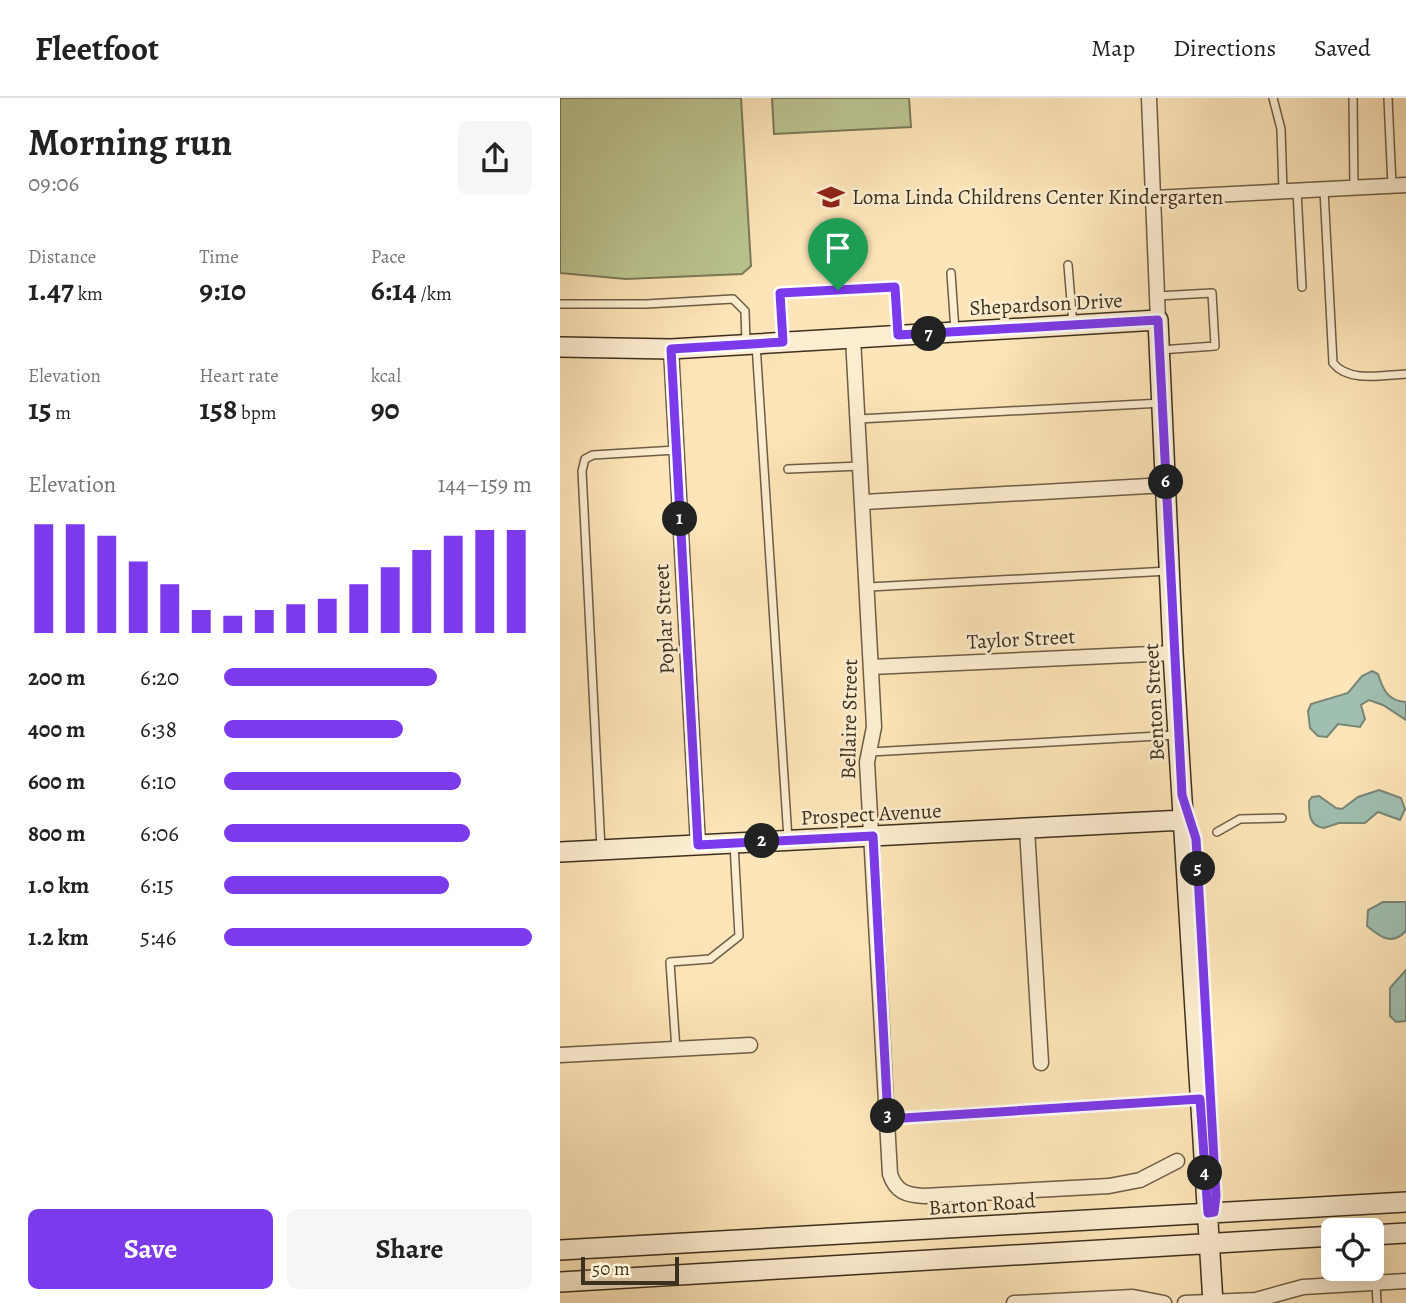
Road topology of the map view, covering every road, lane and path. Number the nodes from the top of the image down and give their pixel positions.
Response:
1 (1149, 98) edge
2 (1273, 98) edge
3 (1353, 98) edge
4 (1388, 98) edge
5 (1399, 186) edge
6 (1354, 188) junction
7 (1324, 190) junction
8 (1290, 191) junction
9 (1154, 198) junction
10 (1068, 265) dead end
11 (951, 273) dead end
12 (1302, 287) dead end
13 (1157, 296) junction
14 (560, 304) edge
15 (1158, 320) junction
16 (1073, 325) junction
17 (955, 332) junction
18 (898, 335) junction
19 (853, 338) junction
20 (783, 342) junction
21 (751, 344) junction
22 (560, 347) edge
23 (671, 349) junction
24 (1159, 350) junction
25 (1406, 374) edge
26 (1162, 402) junction
27 (859, 419) junction
28 (676, 450) junction
29 (862, 466) junction
30 (788, 469) dead end
31 (1166, 485) junction
32 (864, 502) junction
33 (1170, 571) junction
34 (869, 587) junction
35 (1173, 653) junction
36 (871, 667) junction
37 (1178, 735) junction
38 (869, 752) junction
39 (1183, 812) junction
40 (1282, 818) dead end
41 (1027, 829) junction
42 (1217, 832) dead end
43 (873, 836) junction
44 (788, 840) junction
45 (734, 843) junction
46 (698, 845) junction
47 (601, 850) junction
48 (560, 852) edge
49 (750, 1045) dead end
50 (676, 1049) junction
51 (560, 1055) edge
52 (1041, 1063) dead end
53 (1200, 1099) junction
54 (888, 1119) junction
55 (1177, 1161) dead end
56 (1406, 1202) edge
57 (1205, 1226) junction
58 (1406, 1233) edge
59 (1384, 1234) edge
60 (1321, 1235) edge
61 (560, 1250) edge
62 (1406, 1281) edge
63 (560, 1282) edge
64 (1376, 1283) junction
65 (1278, 1298) edge
66 (1014, 1303) edge
67 (1164, 1303) edge
68 (1185, 1303) edge
69 (1213, 1303) edge
70 (1377, 1303) edge

1 - 9 street, Benton Street
2 - 8 lane
3 - 6 lane
4 - 5 lane
5 - 6 street
6 - 7 street
7 - 8 street
7 - 25 lane
8 - 9 street
8 - 12 lane
9 - 13 street, Benton Street
10 - 16 lane
11 - 17 lane
13 - 15 street, Benton Street
13 - 24 lane
14 - 21 lane
15 - 16 street, Shepardson Drive
15 - 24 street, Benton Street
16 - 17 street, Shepardson Drive
17 - 18 street, Shepardson Drive
18 - 19 street, Shepardson Drive
18 - 20 lane
19 - 20 street, Shepardson Drive
19 - 27 street, Bellaire Street
20 - 21 street, Shepardson Drive
21 - 23 street, Shepardson Drive
21 - 44 lane
22 - 23 street, Shepardson Drive
23 - 28 street, Poplar Street
24 - 26 street, Benton Street
26 - 27 lane
26 - 31 street, Benton Street
27 - 29 street, Bellaire Street
28 - 46 street, Poplar Street
28 - 47 lane
29 - 30 lane
29 - 32 street, Bellaire Street
31 - 32 street
31 - 33 street, Benton Street
32 - 34 street, Bellaire Street
33 - 34 lane
33 - 35 street, Benton Street
34 - 36 street, Bellaire Street
35 - 36 street, Taylor Street
35 - 37 street, Benton Street
36 - 38 street, Bellaire Street
37 - 38 lane
37 - 39 street, Benton Street
38 - 43 street, Bellaire Street
39 - 41 street, Prospect Avenue
39 - 53 street, Benton Street
39 - 57 lane
40 - 42 lane
41 - 43 street, Prospect Avenue
41 - 52 street
43 - 44 street, Prospect Avenue
43 - 54 street, Bellaire Street
44 - 45 street, Prospect Avenue
45 - 46 street, Prospect Avenue
45 - 50 lane
46 - 47 street, Prospect Avenue
47 - 48 street, Prospect Avenue
49 - 50 street
50 - 51 street
53 - 54 lane
53 - 57 street, Benton Street
54 - 55 street, Bellaire Street
56 - 57 street, Barton Road
57 - 60 street, Barton Road
57 - 61 street, Barton Road
57 - 63 street, Barton Road
57 - 69 street, Benton Street
58 - 59 street
62 - 64 street
64 - 65 street
64 - 70 lane
65 - 69 street
66 - 67 street
68 - 69 street

